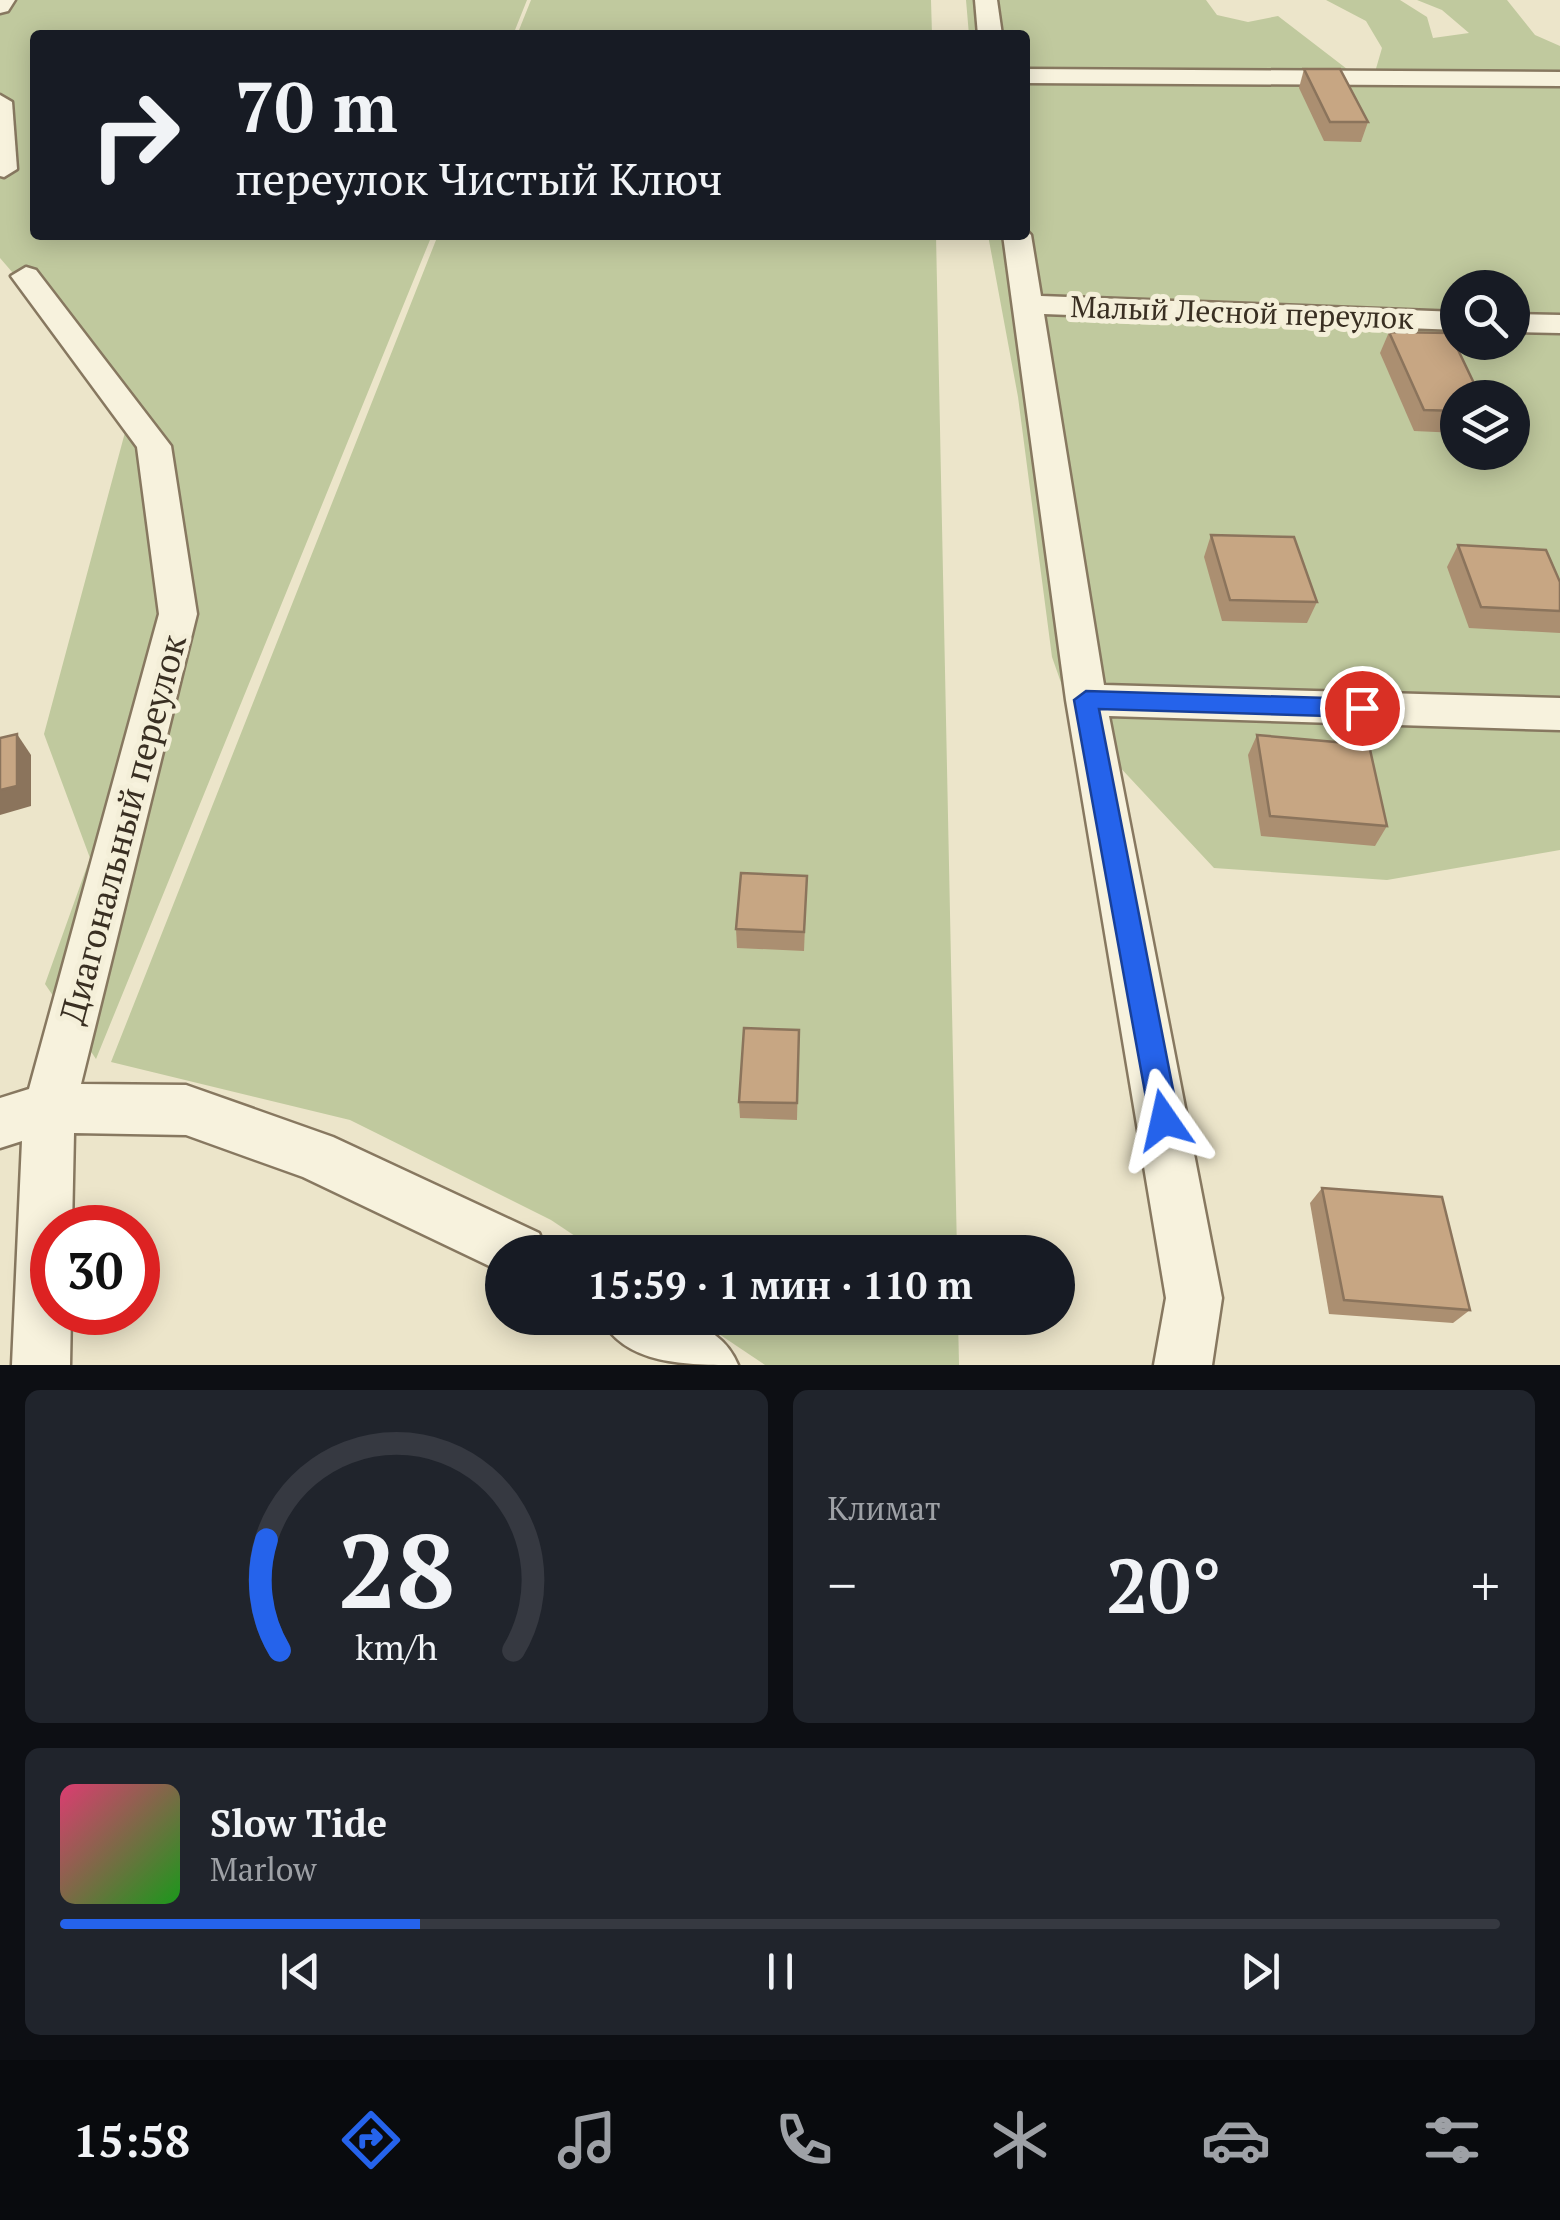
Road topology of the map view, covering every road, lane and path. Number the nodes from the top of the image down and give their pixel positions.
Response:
1 (986, 0) edge
2 (989, 30) edge
3 (1030, 76) edge
4 (1560, 79) edge
5 (0, 102) edge
6 (4, 169) dead end
7 (1017, 240) edge
8 (26, 276) dead end
9 (1026, 304) junction
10 (1440, 319) edge
11 (1530, 323) edge
12 (1560, 324) edge
13 (1086, 700) junction
14 (1560, 714) edge
15 (49, 1108) junction
16 (0, 1123) edge
17 (485, 1236) edge
18 (658, 1335) edge
19 (41, 1365) edge
20 (708, 1365) edge
21 (1183, 1365) edge

1 - 2 street
3 - 4 street
5 - 6 street
7 - 9 street
8 - 15 street, Диагональный переулок
9 - 10 street, Малый Лесной переулок
9 - 13 street
11 - 12 street
13 - 14 street
13 - 21 street
15 - 16 street
15 - 17 street
15 - 19 street, Диагональный переулок
18 - 20 street

